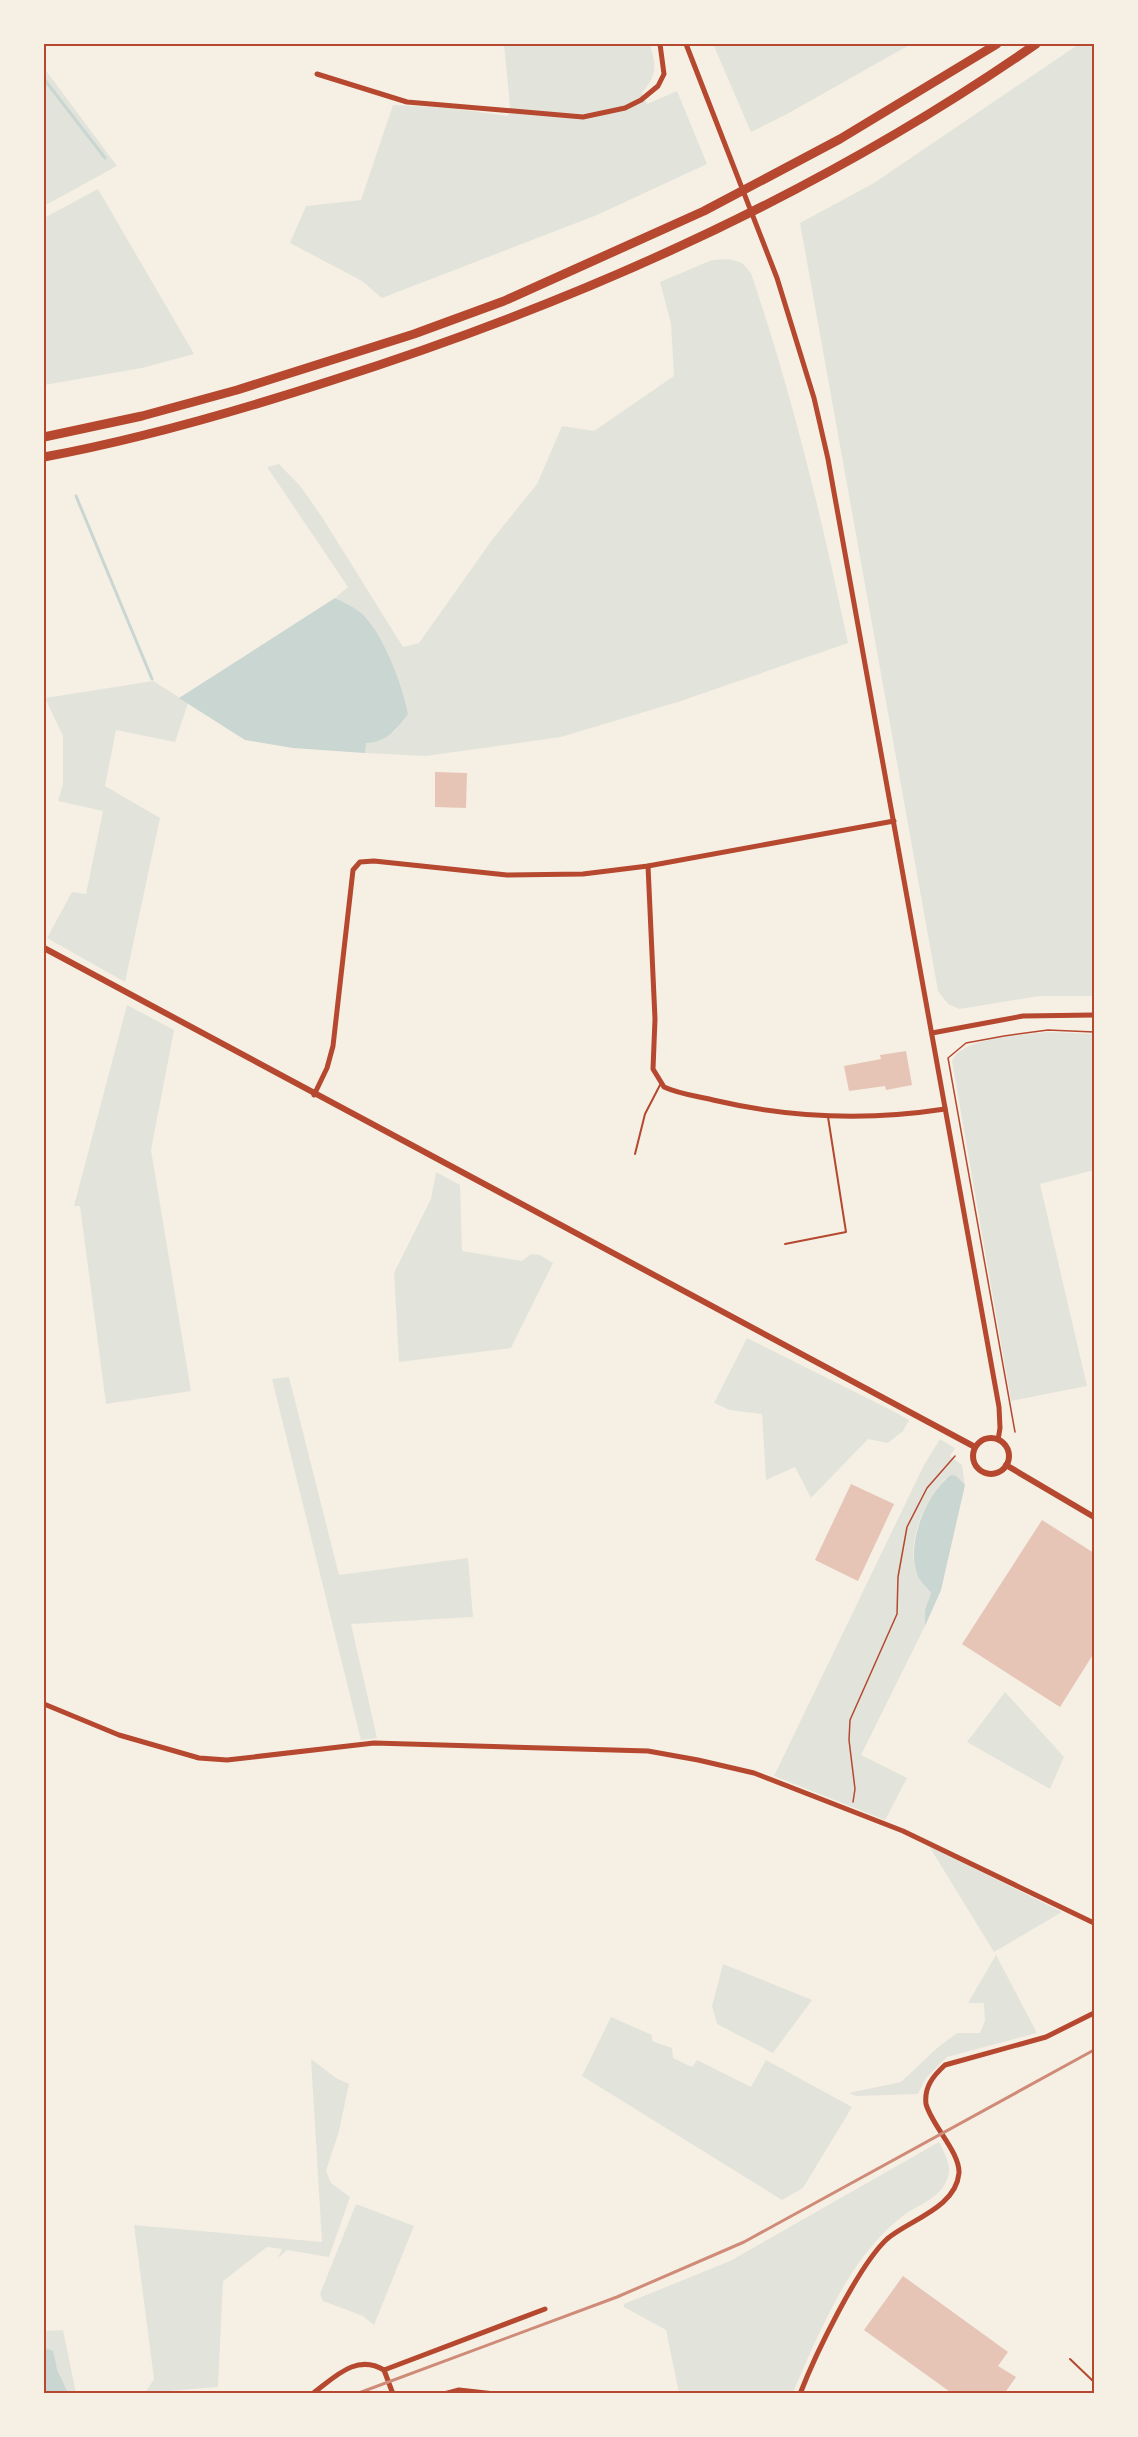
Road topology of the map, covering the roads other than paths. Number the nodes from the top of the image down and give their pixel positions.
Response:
1 (660, 44) edge
2 (686, 44) edge
3 (998, 44) edge
4 (1036, 44) edge
5 (317, 74) dead end
6 (44, 437) edge
7 (44, 457) edge
8 (894, 821) junction
9 (648, 866) junction
10 (44, 948) edge
11 (1095, 1015) edge
12 (932, 1033) junction
13 (660, 1084) junction
14 (314, 1095) junction
15 (945, 1109) junction
16 (828, 1117) junction
17 (635, 1154) dead end
18 (785, 1244) dead end
19 (998, 1440) junction
20 (975, 1447) junction
21 (1006, 1465) junction
22 (1095, 1517) edge
23 (44, 1704) edge
24 (1095, 1923) edge
25 (1095, 2013) edge
26 (545, 2309) dead end
27 (1070, 2359) dead end
28 (384, 2370) junction
29 (1095, 2382) edge
30 (312, 2394) edge
31 (393, 2394) edge
32 (444, 2394) edge
33 (495, 2394) edge
34 (800, 2394) edge

1 - 5 street
2 - 8 street
3 - 6 highway
4 - 7 highway
8 - 9 street
8 - 12 street
9 - 13 street
9 - 14 street
10 - 14 street
11 - 12 street
12 - 15 street
13 - 16 street
13 - 17 lane
14 - 20 street
15 - 16 street
15 - 19 street
16 - 18 lane
19 - 20 street
19 - 21 street
20 - 21 street
21 - 22 street
23 - 24 street
25 - 34 street
26 - 28 street
27 - 29 lane
28 - 30 street
28 - 31 street
32 - 33 street

